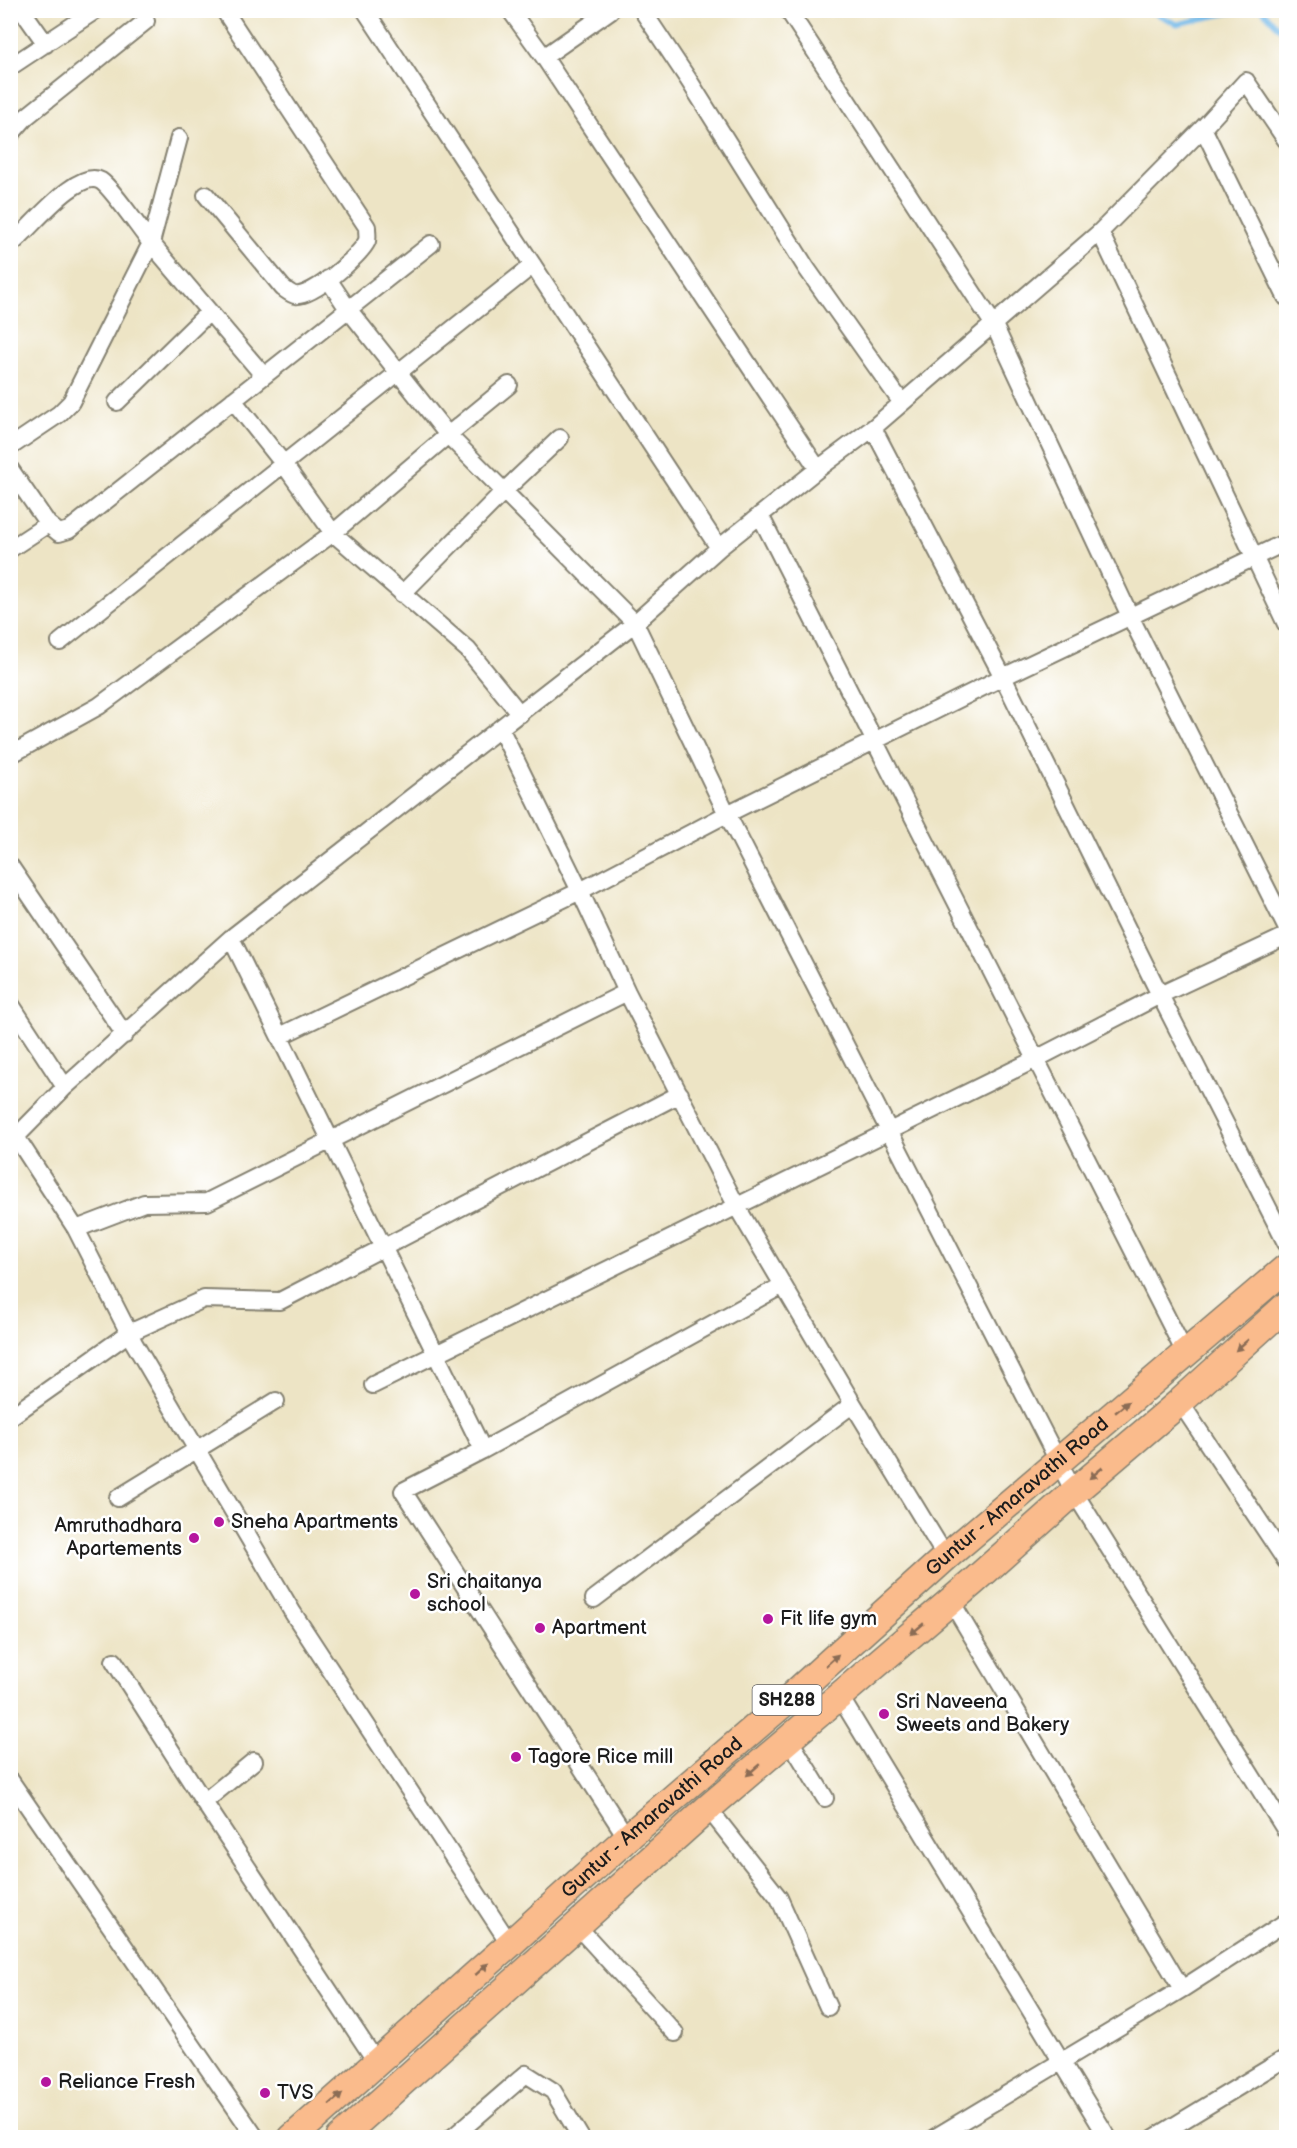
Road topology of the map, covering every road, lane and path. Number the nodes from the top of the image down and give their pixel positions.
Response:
1 (22, 10) edge
2 (96, 10) edge
3 (224, 10) edge
4 (365, 10) edge
5 (510, 10) edge
6 (611, 10) edge
7 (642, 10) edge
8 (788, 10) edge
9 (146, 21) dead end
10 (46, 44) junction
11 (544, 57) junction
12 (10, 67) edge
13 (1203, 128) junction
14 (10, 135) edge
15 (179, 138) dead end
16 (1287, 140) edge
17 (206, 195) dead end
18 (1100, 232) junction
19 (151, 243) junction
20 (431, 244) dead end
21 (10, 245) edge
22 (532, 265) junction
23 (328, 279) junction
24 (1287, 297) edge
25 (348, 309) junction
26 (209, 312) junction
27 (994, 325) junction
28 (399, 372) junction
29 (264, 376) junction
30 (509, 385) dead end
31 (233, 400) junction
32 (117, 402) dead end
33 (902, 403) junction
34 (873, 428) junction
35 (448, 435) junction
36 (560, 438) dead end
37 (10, 447) edge
38 (283, 463) junction
39 (10, 469) edge
40 (818, 469) junction
41 (504, 491) junction
42 (760, 515) junction
43 (48, 524) junction
44 (333, 533) junction
45 (1287, 542) edge
46 (718, 548) junction
47 (10, 549) edge
48 (1254, 558) junction
49 (402, 594) junction
50 (1130, 616) junction
51 (635, 623) junction
52 (1287, 624) edge
53 (60, 642) dead end
54 (1003, 677) junction
55 (520, 714) junction
56 (500, 728) junction
57 (876, 741) junction
58 (10, 755) edge
59 (727, 814) junction
60 (10, 866) edge
61 (580, 891) junction
62 (1287, 927) edge
63 (1287, 936) edge
64 (231, 938) junction
65 (627, 992) junction
66 (1160, 995) junction
67 (10, 1003) edge
68 (125, 1035) junction
69 (280, 1036) junction
70 (1036, 1059) junction
71 (65, 1087) junction
72 (680, 1094) junction
73 (889, 1132) junction
74 (13, 1136) edge
75 (332, 1140) junction
76 (737, 1207) junction
77 (76, 1230) junction
78 (1287, 1243) edge
79 (384, 1247) junction
80 (1287, 1268) edge
81 (783, 1286) junction
82 (1287, 1306) edge
83 (129, 1333) junction
84 (1185, 1353) junction
85 (435, 1354) junction
86 (373, 1385) dead end
87 (276, 1401) dead end
88 (1180, 1402) junction
89 (853, 1404) junction
90 (10, 1417) edge
91 (198, 1449) junction
92 (483, 1450) junction
93 (1058, 1461) junction
94 (1074, 1492) junction
95 (118, 1498) dead end
96 (946, 1557) junction
97 (1287, 1561) edge
98 (594, 1599) dead end
99 (951, 1601) junction
100 (114, 1661) dead end
101 (838, 1695) junction
102 (789, 1739) junction
103 (254, 1761) dead end
104 (10, 1780) edge
105 (825, 1798) dead end
106 (204, 1802) junction
107 (708, 1808) junction
108 (1287, 1831) edge
109 (627, 1838) junction
110 (1287, 1922) edge
111 (578, 1927) junction
112 (510, 1944) junction
113 (1182, 1989) junction
114 (828, 2007) dead end
115 (675, 2033) dead end
116 (1287, 2058) edge
117 (1061, 2061) junction
118 (377, 2063) junction
119 (256, 2138) edge
120 (292, 2138) edge
121 (340, 2138) edge
122 (452, 2138) edge
123 (581, 2138) edge
124 (934, 2138) edge
125 (1108, 2138) edge
126 (1154, 2138) edge

1 - 10 street
2 - 10 street
3 - 23 street
4 - 22 street
5 - 11 street
6 - 11 street
7 - 33 street
8 - 27 street
9 - 14 street
10 - 12 street
11 - 40 street
13 - 16 street
13 - 18 street
13 - 24 street
15 - 19 street
17 - 23 street
18 - 27 street
18 - 48 street
19 - 21 street
19 - 26 street
19 - 37 street
20 - 25 street
22 - 28 street
22 - 46 street
23 - 25 street
25 - 28 street
25 - 29 street
26 - 29 street
26 - 32 street
27 - 33 street
27 - 50 street
28 - 35 street
28 - 38 street
29 - 31 street
30 - 35 street
31 - 38 street
31 - 43 street
33 - 34 street
34 - 40 street
34 - 54 street
35 - 41 street
35 - 44 street
36 - 41 street
38 - 44 street
38 - 53 street
39 - 43 street
40 - 42 street
41 - 49 street
41 - 51 street
42 - 46 street
42 - 57 street
43 - 47 street
44 - 49 street
44 - 58 street
45 - 48 street
46 - 51 street
48 - 50 street
48 - 52 street
49 - 55 street
50 - 54 street
50 - 62 street
51 - 55 street
51 - 59 street
54 - 57 street
54 - 66 street
55 - 56 street
56 - 61 street
56 - 64 street
57 - 59 street
57 - 70 street
59 - 61 street
59 - 73 street
60 - 68 street
61 - 65 street
61 - 69 street
63 - 66 street
64 - 68 street
64 - 69 street
65 - 72 street
65 - 75 street
66 - 70 street
66 - 78 street
67 - 71 street
68 - 71 street
69 - 75 street
70 - 73 street
70 - 84 street
71 - 74 street
72 - 76 street
72 - 79 street
73 - 76 street
73 - 93 street
74 - 77 street
75 - 77 street
75 - 79 street
76 - 81 street
76 - 85 street
77 - 83 street
79 - 83 street
79 - 85 street
80 - 84 main road, Guntur - Amaravathi Road / SH288
81 - 89 street
81 - 92 street
82 -> 88 main road, Guntur - Amaravathi Road / SH288
83 - 90 street
83 - 91 street
93 -> 84 main road, Guntur - Amaravathi Road / SH288
85 - 86 street
85 - 92 street
87 - 91 street
88 -> 94 main road, Guntur - Amaravathi Road / SH288
88 - 97 street
89 - 96 street
89 - 98 street
91 - 95 street
91 - 112 street
92 - 109 street
93 - 94 street
93 - 96 main road, Guntur - Amaravathi Road / SH288
94 - 99 main road, Guntur - Amaravathi Road / SH288
94 - 108 street
109 -> 96 main road, Guntur - Amaravathi Road / SH288
99 -> 101 main road, Guntur - Amaravathi Road / SH288
99 - 113 street
100 - 106 street
101 - 102 main road, Guntur - Amaravathi Road / SH288
101 - 117 street
102 - 105 street
102 -> 107 main road, Guntur - Amaravathi Road / SH288
103 - 106 street
104 - 119 street
106 - 118 street
107 - 111 main road, Guntur - Amaravathi Road / SH288
107 - 114 street
109 - 112 main road, Guntur - Amaravathi Road / SH288
110 - 113 street
111 - 115 street
111 - 121 main road, Guntur - Amaravathi Road / SH288
118 -> 112 main road, Guntur - Amaravathi Road / SH288
113 - 117 street
116 - 126 street
117 - 124 street
117 - 125 street
120 -> 118 main road, Guntur - Amaravathi Road / SH288
122 - 123 street

